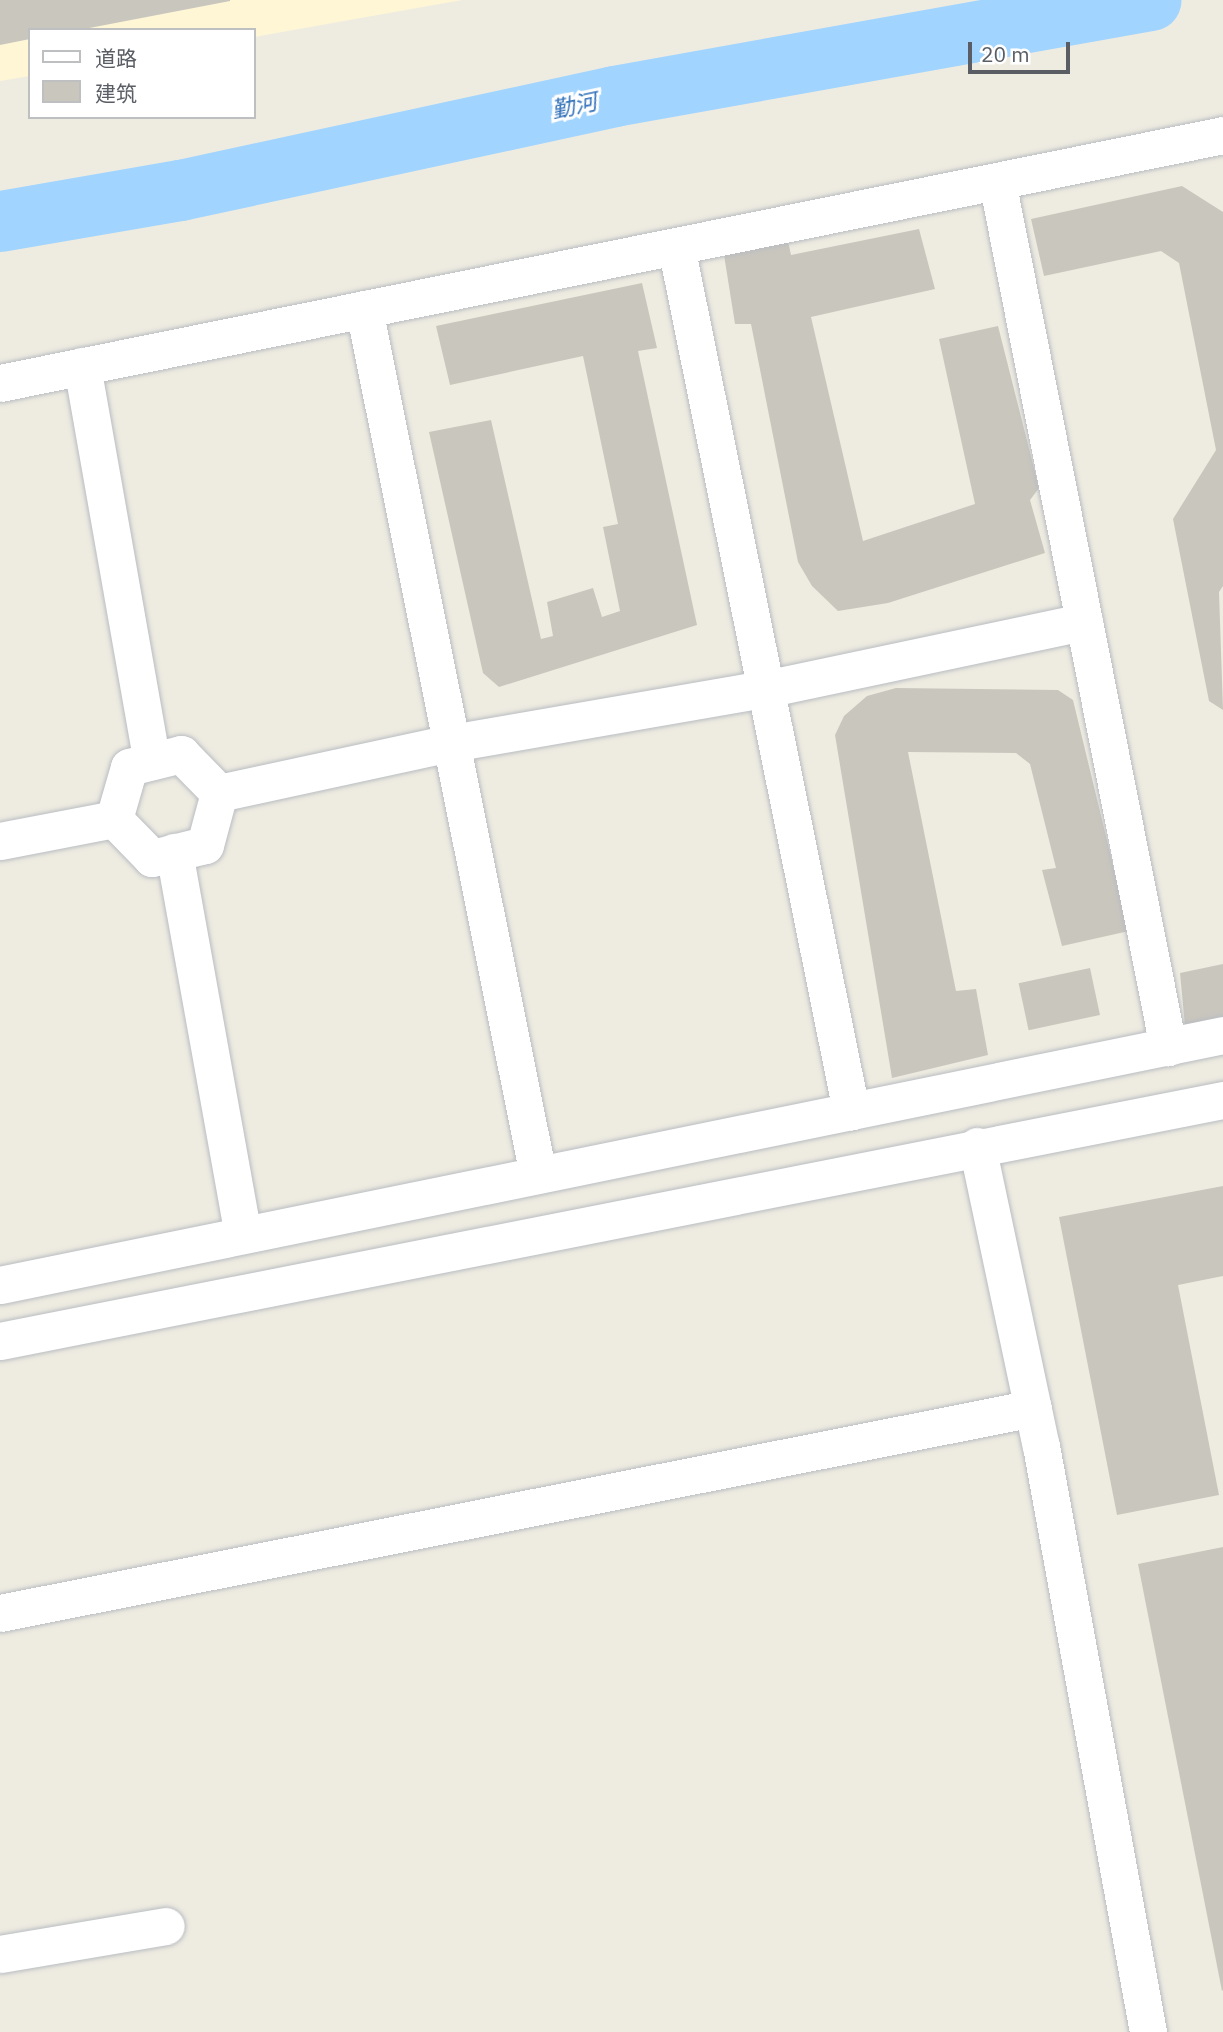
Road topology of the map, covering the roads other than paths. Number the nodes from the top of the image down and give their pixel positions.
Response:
1 (1223, 135) edge
2 (997, 181) junction
3 (676, 246) junction
4 (364, 309) junction
5 (82, 366) junction
6 (0, 383) edge
7 (1084, 622) junction
8 (765, 689) junction
9 (451, 743) junction
10 (152, 761) junction
11 (219, 793) junction
12 (114, 819) junction
13 (0, 841) edge
14 (174, 852) junction
15 (1223, 1035) edge
16 (1168, 1046) junction
17 (1223, 1100) edge
18 (851, 1111) junction
19 (977, 1146) junction
20 (538, 1175) junction
21 (243, 1236) junction
22 (0, 1285) edge
23 (0, 1341) edge
24 (1033, 1408) junction
25 (0, 1613) edge
26 (166, 1926) dead end
27 (0, 1954) edge
28 (1148, 2032) edge

1 - 2 street
2 - 3 street
2 - 7 street
3 - 4 street
3 - 8 street
4 - 5 street
4 - 9 street
5 - 6 street
5 - 10 street
7 - 8 street
7 - 16 street
8 - 9 street
8 - 18 street
9 - 11 street
9 - 20 street
10 - 11 street
10 - 12 street
11 - 14 street
12 - 13 street
12 - 14 street
14 - 21 street
15 - 16 street
16 - 18 street
17 - 19 street
18 - 20 street
19 - 23 street
19 - 24 street
20 - 21 street
21 - 22 street
24 - 25 street
24 - 28 street
26 - 27 street

